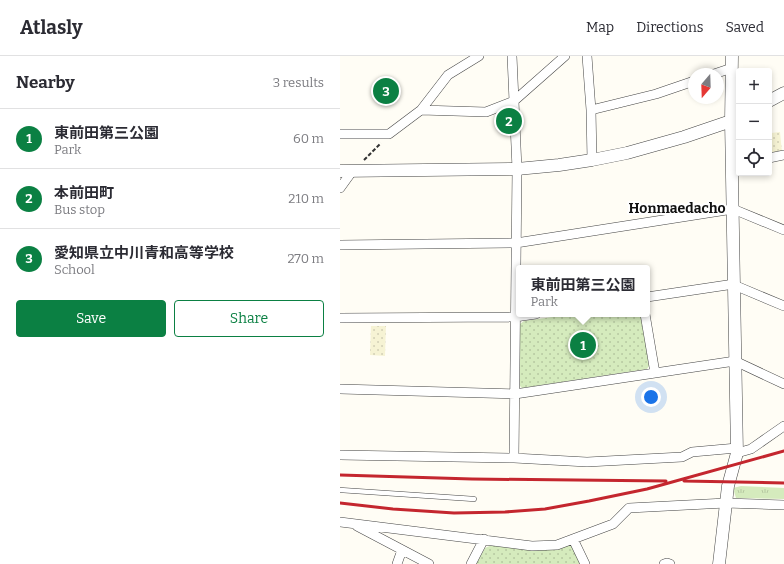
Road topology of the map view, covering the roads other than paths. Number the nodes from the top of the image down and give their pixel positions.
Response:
1 (479, 56) edge
2 (512, 56) edge
3 (564, 56) edge
4 (587, 56) edge
5 (732, 62) edge
6 (723, 68) edge
7 (688, 83) edge
8 (784, 93) edge
9 (772, 99) edge
10 (514, 101) junction
11 (421, 110) junction
12 (590, 110) junction
13 (735, 119) edge
14 (340, 134) edge
15 (784, 155) edge
16 (772, 157) edge
17 (592, 160) junction
18 (736, 164) edge
19 (517, 169) junction
20 (340, 170) edge
21 (353, 170) junction
22 (340, 188) edge
23 (733, 209) junction
24 (784, 230) edge
25 (516, 243) junction
26 (340, 245) edge
27 (734, 285) junction
28 (650, 297) edge
29 (784, 306) edge
30 (515, 317) junction
31 (646, 317) edge
32 (340, 318) edge
33 (735, 362) junction
34 (655, 373) junction
35 (784, 384) edge
36 (340, 389) edge
37 (515, 394) junction
38 (784, 426) edge
39 (737, 451) junction
40 (340, 455) edge
41 (514, 458) junction
42 (340, 490) edge
43 (474, 499) dead end
44 (726, 503) junction
45 (784, 505) edge
46 (340, 522) edge
47 (352, 523) junction
48 (484, 539) junction
49 (573, 539) junction
50 (402, 550) junction
51 (397, 564) edge
52 (429, 564) edge
53 (471, 564) edge
54 (585, 564) edge
55 (664, 564) edge
56 (670, 564) edge
57 (719, 564) edge

1 - 11 street
2 - 10 street
3 - 10 street
4 - 12 street
5 - 6 street
5 - 13 street
7 - 12 street
8 - 9 street
10 - 11 street
10 - 19 street
11 - 14 street
12 - 17 street
13 - 17 street
13 - 18 street
15 - 16 street
17 - 19 street
18 - 23 street
19 - 21 street
19 - 25 street
20 - 21 street
21 - 22 street
23 - 24 street
23 - 25 street
23 - 27 street
25 - 26 street
25 - 30 street
27 - 28 street
27 - 29 street
27 - 33 street
30 - 32 street
30 - 37 street
31 - 34 street
33 - 34 street
33 - 35 street
33 - 39 street
34 - 37 street
36 - 37 street
37 - 41 street
38 - 39 street
39 - 41 street
39 - 44 street
40 - 41 street
42 - 43 lane
44 - 45 street
44 - 49 street
44 - 57 street
46 - 47 street
47 - 48 street
47 - 50 street
48 - 49 street
48 - 53 street
49 - 54 street
50 - 51 street
50 - 52 street
55 - 56 street

